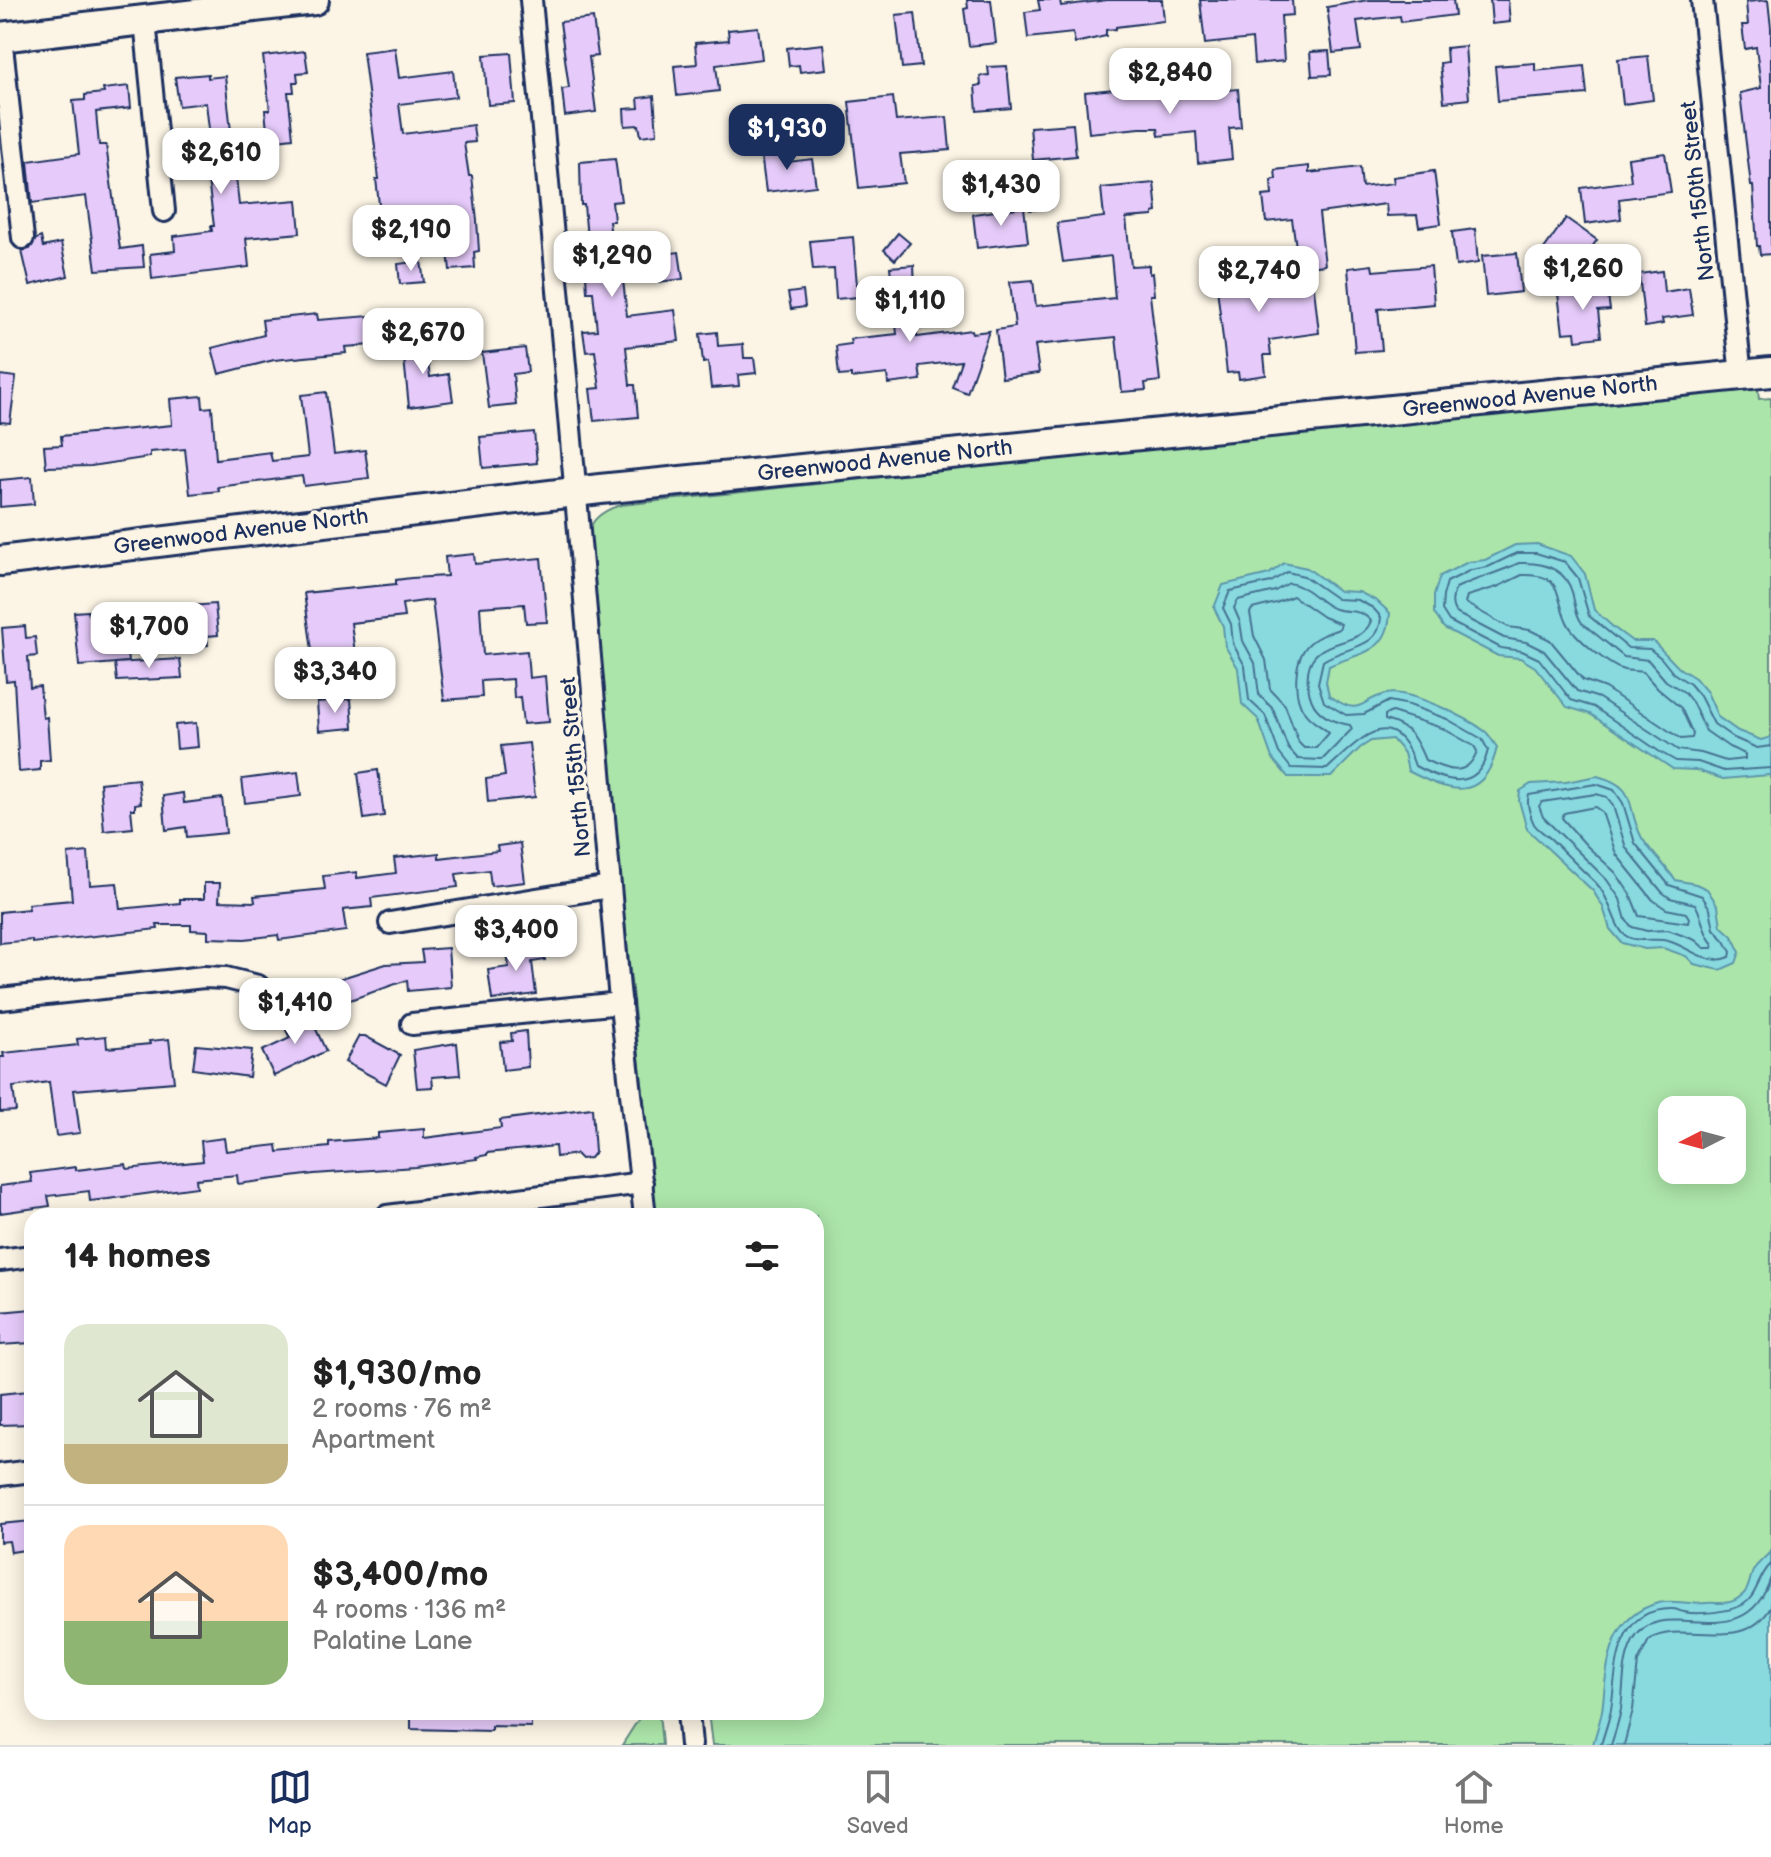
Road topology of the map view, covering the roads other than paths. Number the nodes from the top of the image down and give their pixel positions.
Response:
1 (314, 0) edge
2 (531, 0) edge
3 (1702, 0) edge
4 (145, 21) junction
5 (0, 37) edge
6 (164, 211) dead end
7 (23, 238) dead end
8 (1771, 372) edge
9 (1741, 376) junction
10 (576, 492) junction
11 (0, 561) edge
12 (610, 887) junction
13 (390, 923) dead end
14 (258, 986) dead end
15 (0, 999) edge
16 (621, 1003) junction
17 (412, 1024) dead end
18 (642, 1183) junction
19 (449, 1208) edge
20 (644, 1208) edge
21 (24, 1257) edge
22 (0, 1260) edge
23 (24, 1472) edge
24 (0, 1475) edge
25 (689, 1720) edge
26 (691, 1745) edge

1 - 4 street
2 - 10 street, North 155th Street
3 - 9 street, North 150th Street
4 - 5 street
4 - 6 street
5 - 7 street
8 - 9 street, Greenwood Avenue North
9 - 10 street, Greenwood Avenue North
10 - 11 street, Greenwood Avenue North
10 - 12 street, North 155th Street
12 - 13 street
12 - 16 street, North 155th Street
14 - 15 street
16 - 17 street
16 - 18 street, North 155th Street
18 - 19 street
18 - 20 street, North 155th Street
21 - 22 street
23 - 24 street
25 - 26 street

